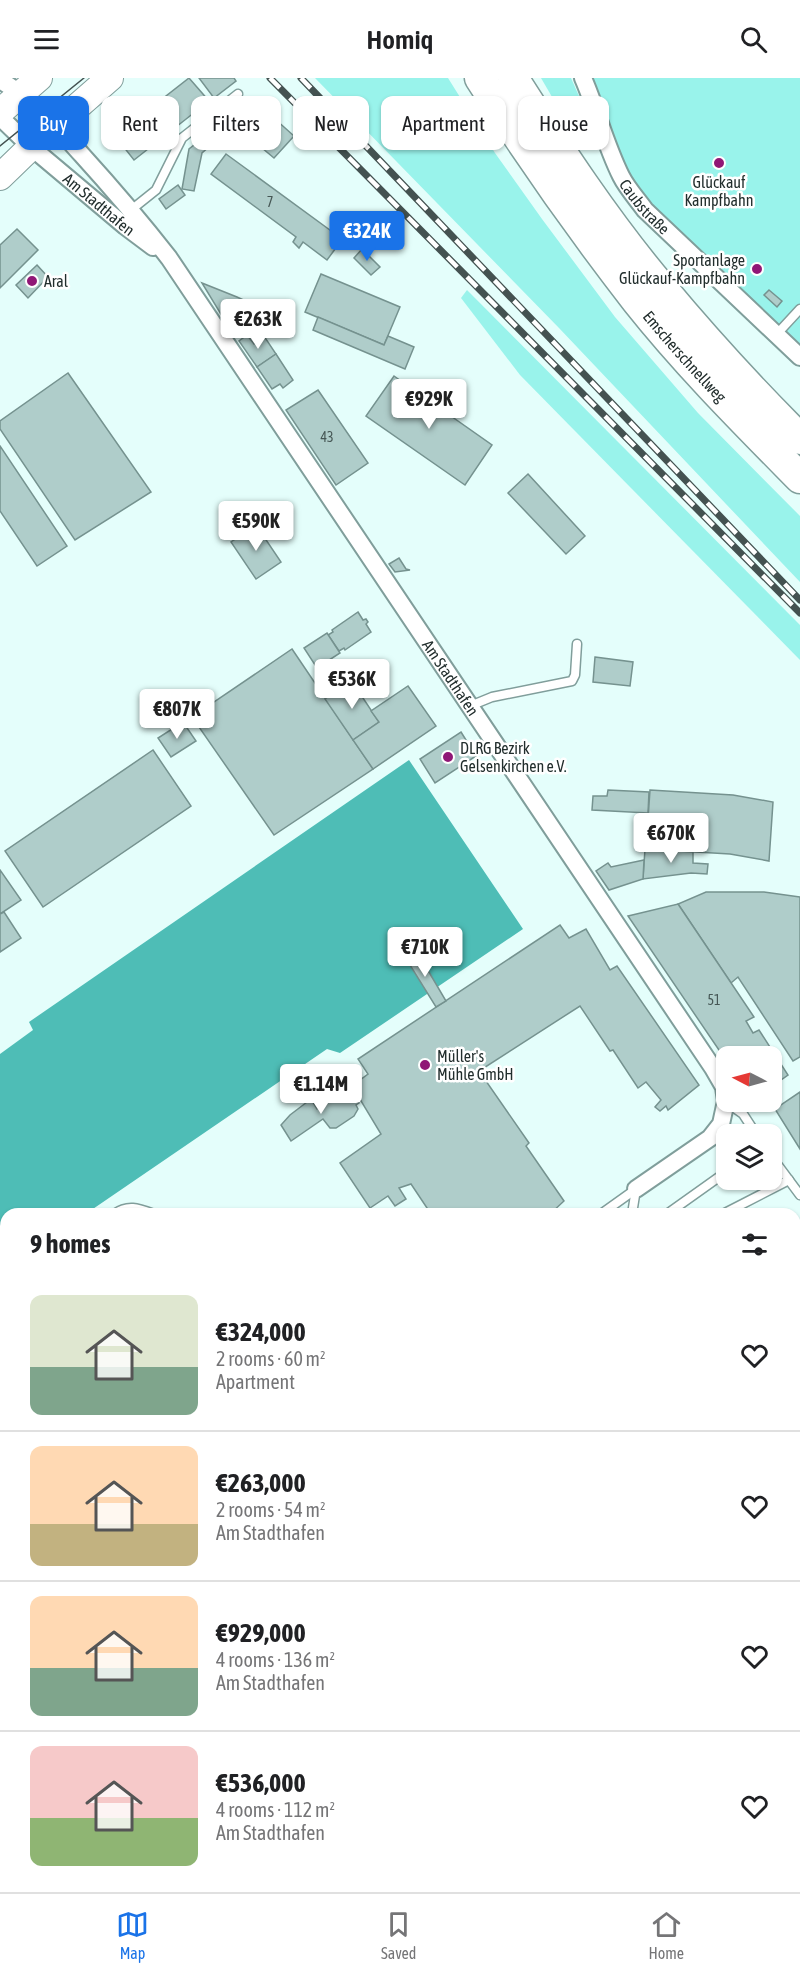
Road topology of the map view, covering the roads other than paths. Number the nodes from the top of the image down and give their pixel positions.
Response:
1 (110, 78) edge
2 (480, 78) edge
3 (513, 78) edge
4 (583, 78) edge
5 (0, 80) edge
6 (31, 86) edge
7 (238, 94) dead end
8 (89, 96) edge
9 (0, 112) edge
10 (0, 117) edge
11 (18, 134) edge
12 (28, 150) edge
13 (35, 150) edge
14 (78, 150) edge
15 (0, 177) edge
16 (131, 210) junction
17 (169, 258) junction
18 (800, 309) edge
19 (776, 336) junction
20 (800, 357) edge
21 (800, 439) edge
22 (800, 478) edge
23 (577, 644) dead end
24 (469, 706) junction
25 (716, 1073) edge
26 (724, 1112) edge
27 (740, 1112) edge
28 (749, 1124) edge
29 (782, 1171) edge
30 (716, 1179) edge
31 (789, 1180) junction
32 (636, 1189) junction
33 (800, 1195) edge
34 (122, 1208) edge
35 (141, 1208) edge
36 (609, 1208) edge
37 (633, 1208) edge
38 (673, 1208) edge
39 (735, 1208) edge

1 - 8 main road
2 - 22 highway, Emscherschnellweg
3 - 21 highway, Emscherschnellweg
4 - 19 street, Caubstraße
5 - 6 street, Am Stadthafen
6 - 9 main road
7 - 16 lane
10 - 11 street, Am Stadthafen
12 - 15 main road
13 - 17 street, Am Stadthafen
14 - 16 street, Am Stadthafen
16 - 17 street, Am Stadthafen
17 - 24 street, Am Stadthafen
18 - 19 lane
19 - 20 street, Caubstraße
23 - 24 lane
24 - 25 street, Am Stadthafen
26 - 32 street
27 - 28 lane
29 - 31 lane
30 - 38 lane
31 - 33 lane
31 - 39 lane
32 - 36 lane
32 - 37 lane
34 - 35 lane

